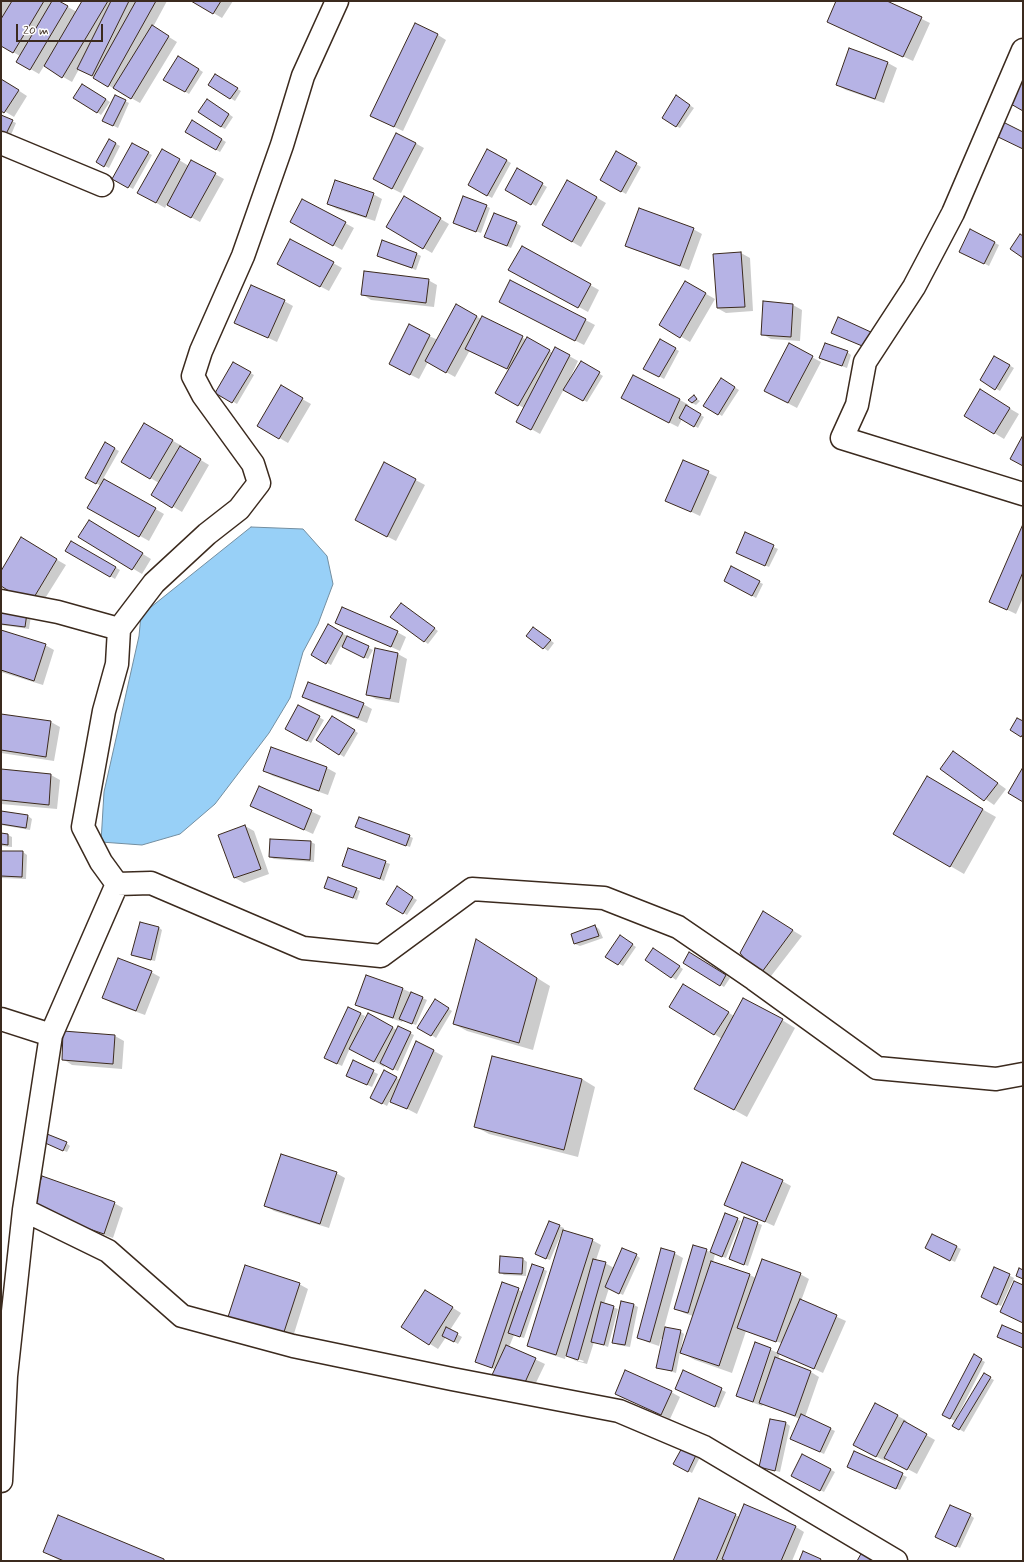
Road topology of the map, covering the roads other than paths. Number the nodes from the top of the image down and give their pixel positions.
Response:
1 (337, 1) edge
2 (1023, 50) edge
3 (1, 143) edge
4 (102, 185) dead end
5 (1023, 494) edge
6 (1, 601) edge
7 (119, 629) junction
8 (117, 884) junction
9 (1, 1020) edge
10 (51, 1035) junction
11 (1023, 1074) edge
12 (24, 1210) junction
13 (1, 1481) edge
14 (896, 1561) edge

1 - 7 street
2 - 5 street
3 - 4 street
6 - 7 street
7 - 8 street
8 - 10 street
8 - 11 street
9 - 10 street
10 - 12 street
12 - 13 street
12 - 14 street

